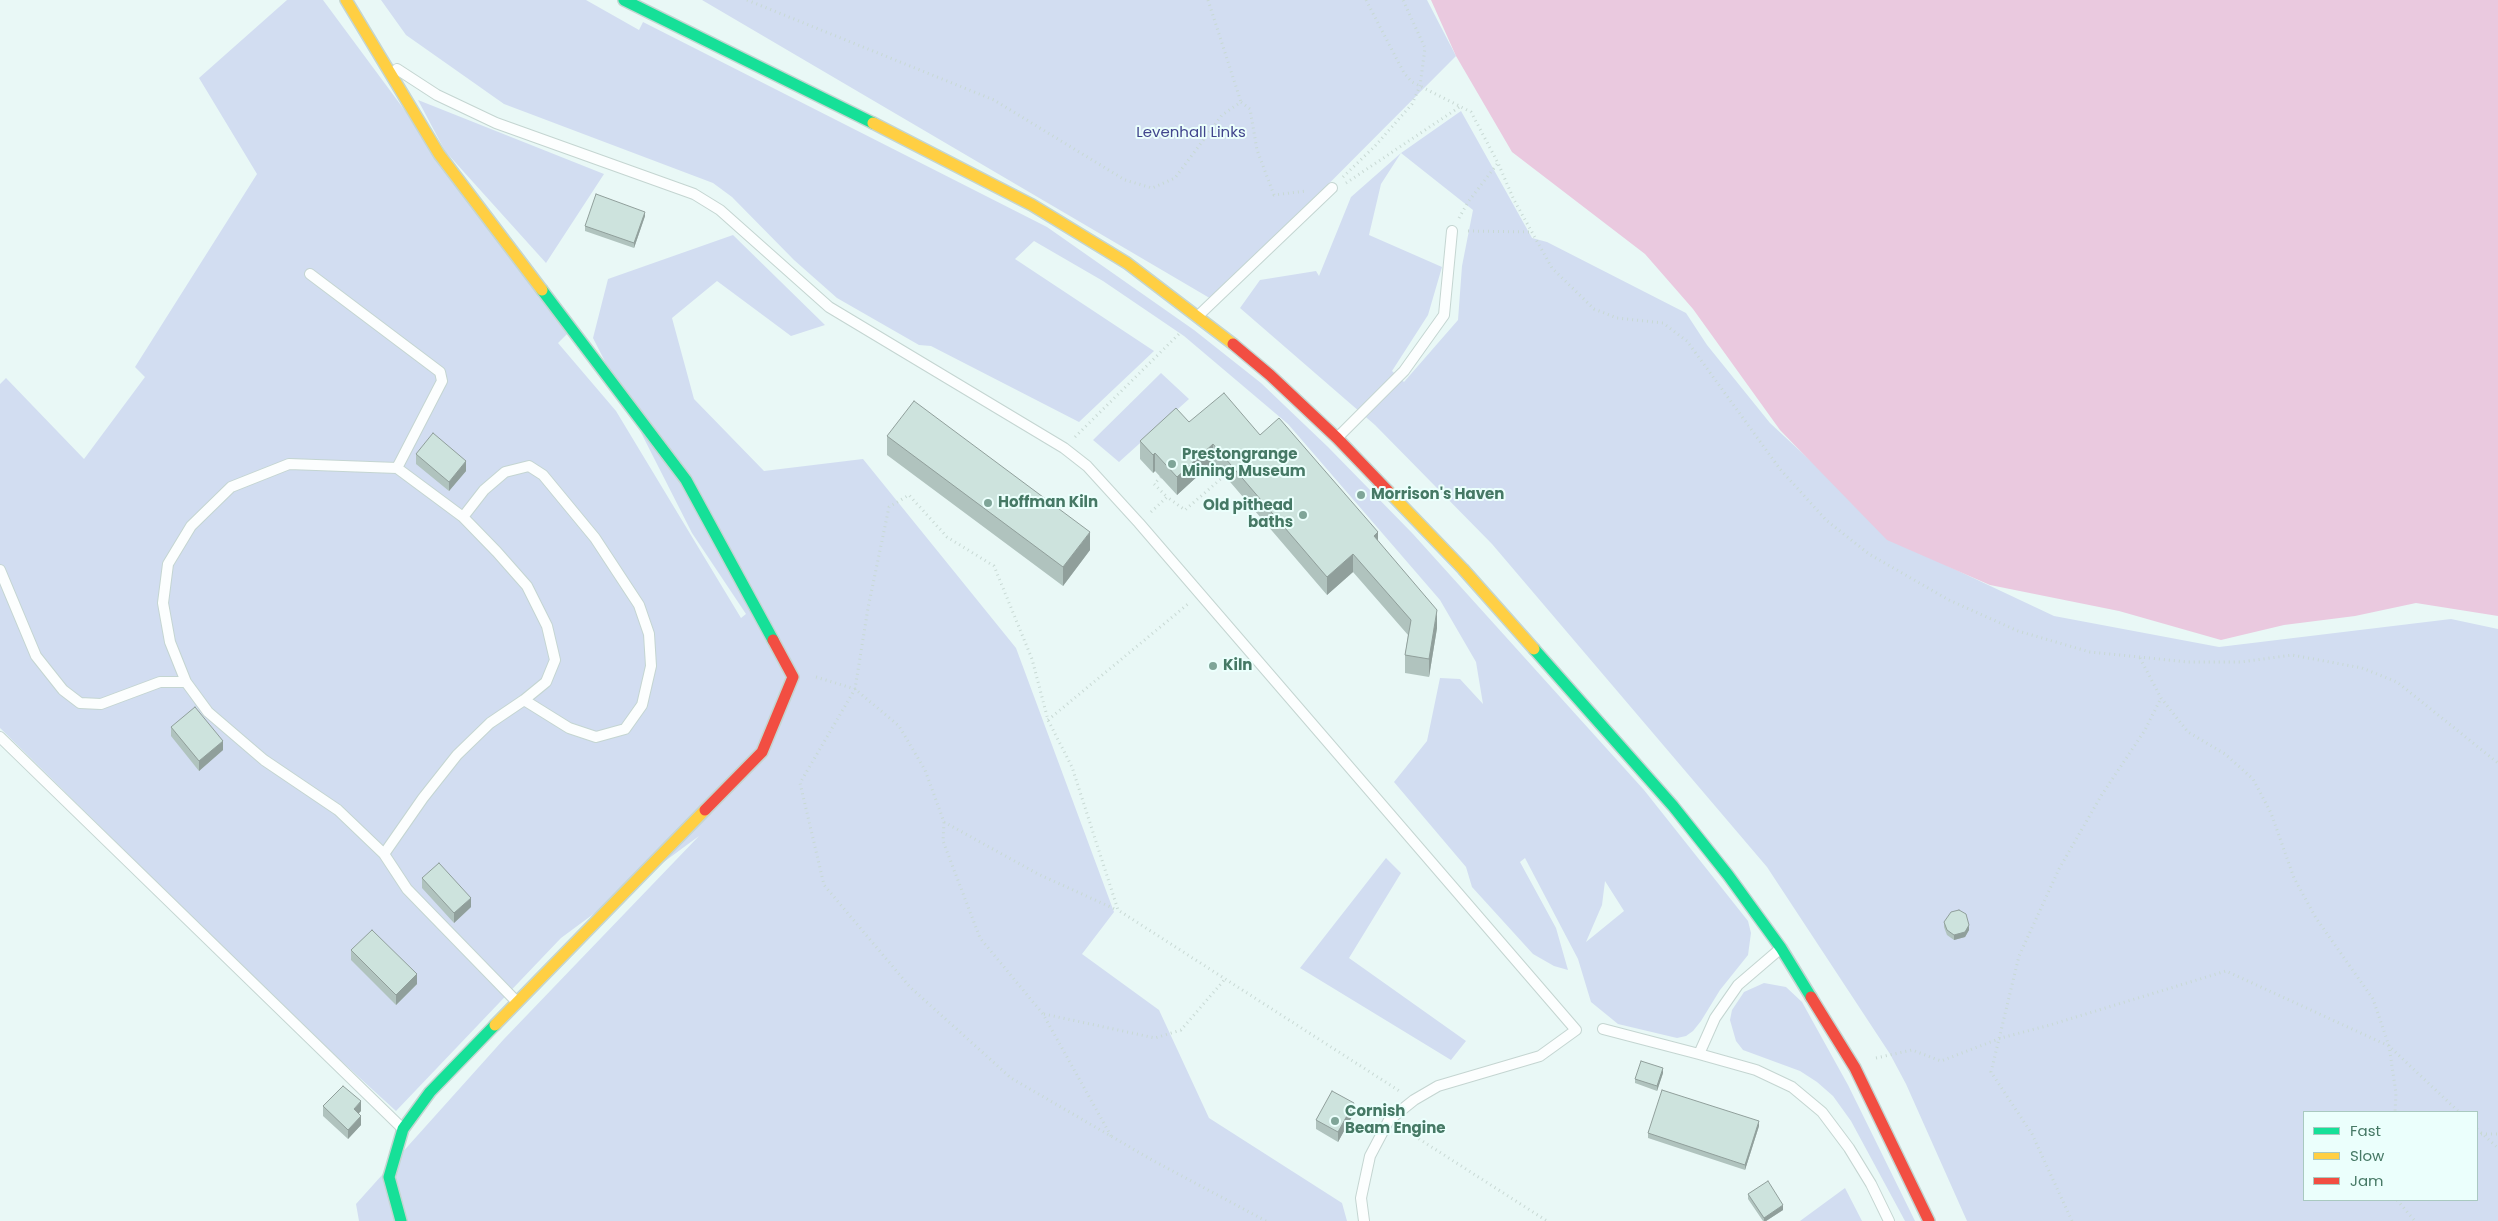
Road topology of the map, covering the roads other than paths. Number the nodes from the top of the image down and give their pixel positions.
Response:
1 (346, 0) edge
2 (624, 0) edge
3 (382, 58) junction
4 (1332, 188) road end
5 (1452, 231) road end
6 (310, 274) dead end
7 (1198, 316) junction
8 (1337, 438) junction
9 (397, 468) junction
10 (462, 517) junction
11 (0, 570) edge
12 (186, 682) junction
13 (524, 700) junction
14 (0, 737) edge
15 (384, 854) junction
16 (1781, 948) junction
17 (516, 1002) junction
18 (1602, 1029) dead end
19 (1699, 1054) junction
20 (403, 1129) junction
21 (401, 1221) edge
22 (1364, 1221) edge
23 (1888, 1221) edge
24 (1929, 1221) edge

1 - 3 main road
2 - 7 main road
3 - 17 main road
3 - 22 lane
4 - 7 lane
5 - 8 lane
6 - 9 lane
7 - 8 main road
8 - 16 main road
9 - 10 lane
9 - 12 lane
10 - 13 lane
10 - 13 lane
11 - 12 lane
12 - 15 lane
13 - 15 lane
14 - 20 lane
15 - 17 lane
16 - 19 lane
16 - 24 main road
17 - 20 main road
18 - 19 lane
19 - 23 lane
20 - 21 main road

